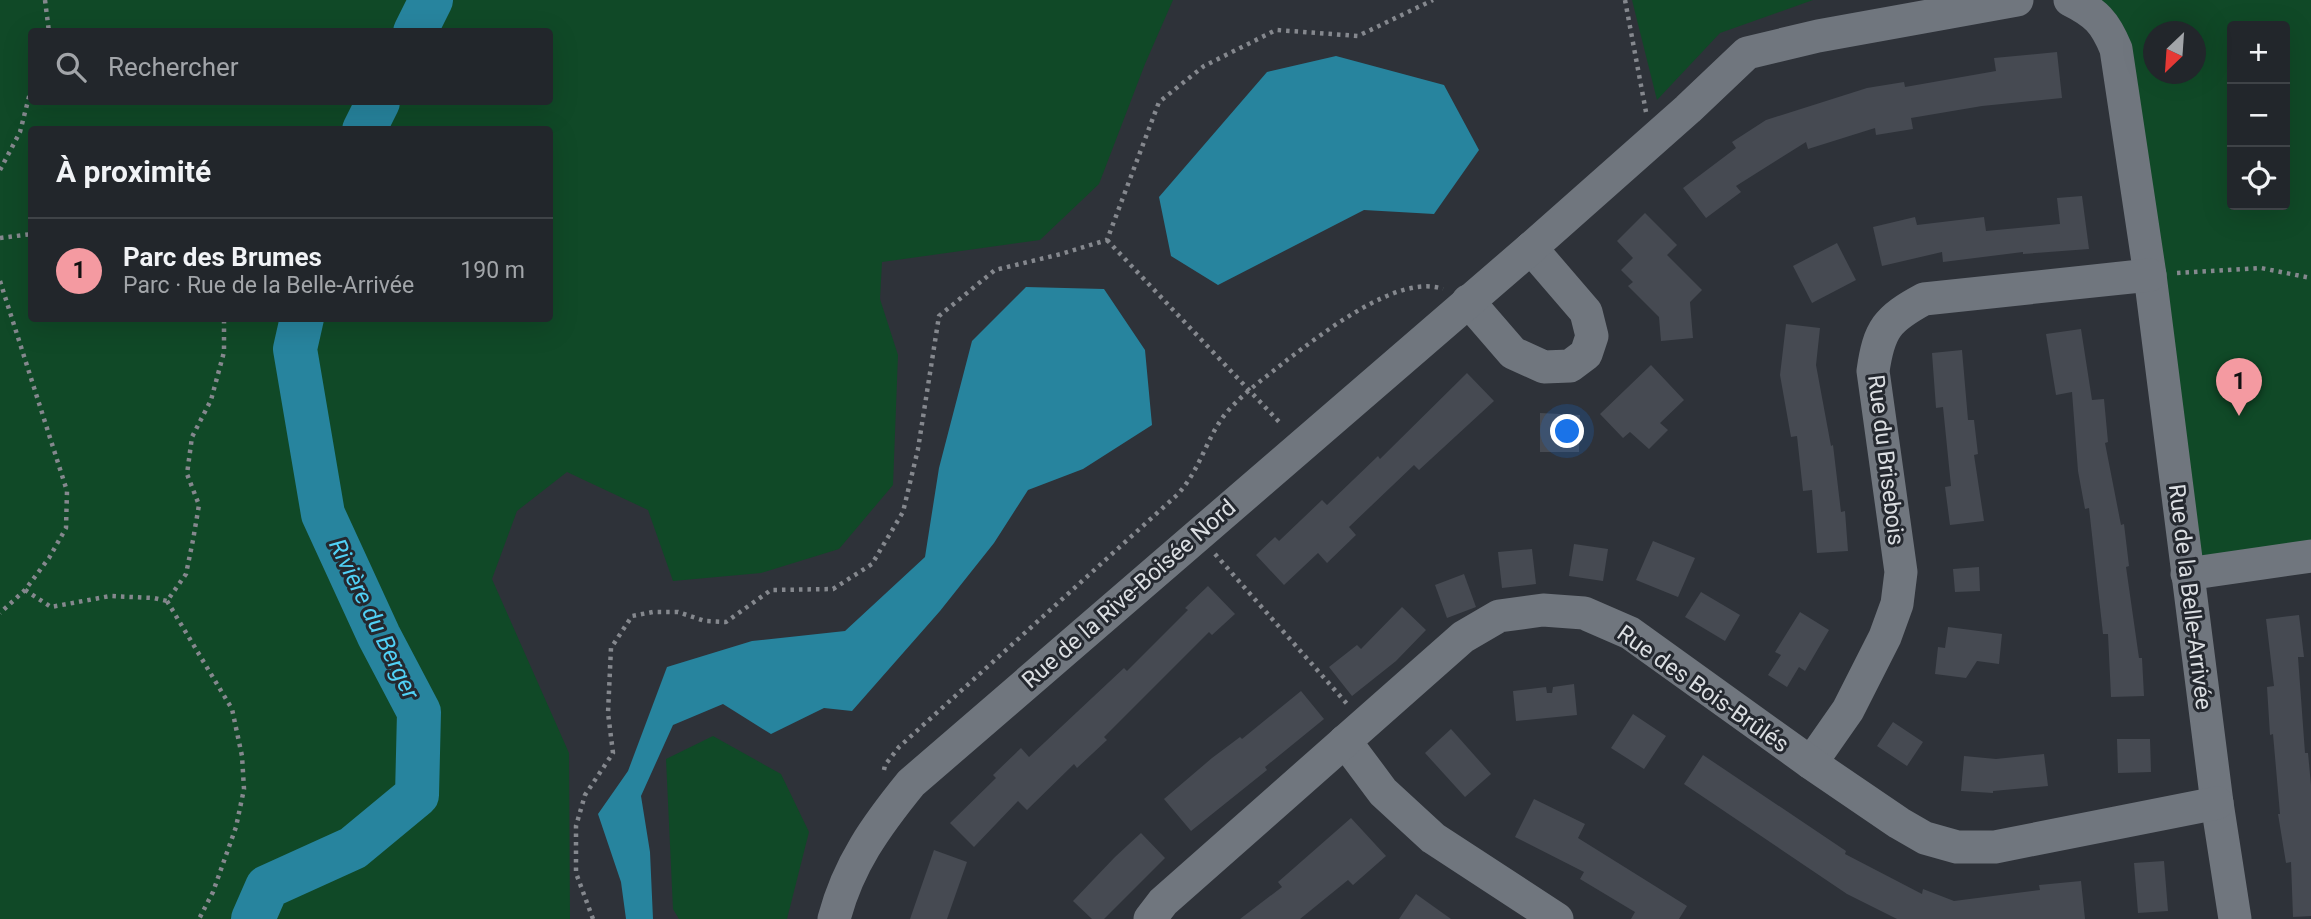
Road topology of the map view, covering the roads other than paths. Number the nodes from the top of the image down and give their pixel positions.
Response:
1 (2017, 0) edge
2 (2070, 0) edge
3 (1531, 248) junction
4 (2150, 275) junction
5 (1466, 302) junction
6 (2311, 556) edge
7 (2187, 574) junction
8 (1355, 732) junction
9 (1811, 763) junction
10 (2217, 803) junction
11 (834, 919) edge
12 (1150, 919) edge
13 (1557, 919) edge
14 (2235, 919) edge

1 - 3 street, Rue de la Rive-Boisée Nord
2 - 4 street
3 - 5 street, Rue de la Rive-Boisée Nord
3 - 5 street
4 - 7 street, Rue de la Belle-Arrivée
4 - 9 street, Rue du Brisebois
5 - 11 street, Rue de la Rive-Boisée Nord
6 - 7 street
7 - 10 street, Rue de la Belle-Arrivée
8 - 9 street, Rue des Bois-Brûlés
8 - 12 street, Rue des Bois-Brûlés
8 - 13 street
9 - 10 street, Rue des Bois-Brûlés
10 - 14 street, Rue de la Belle-Arrivée

